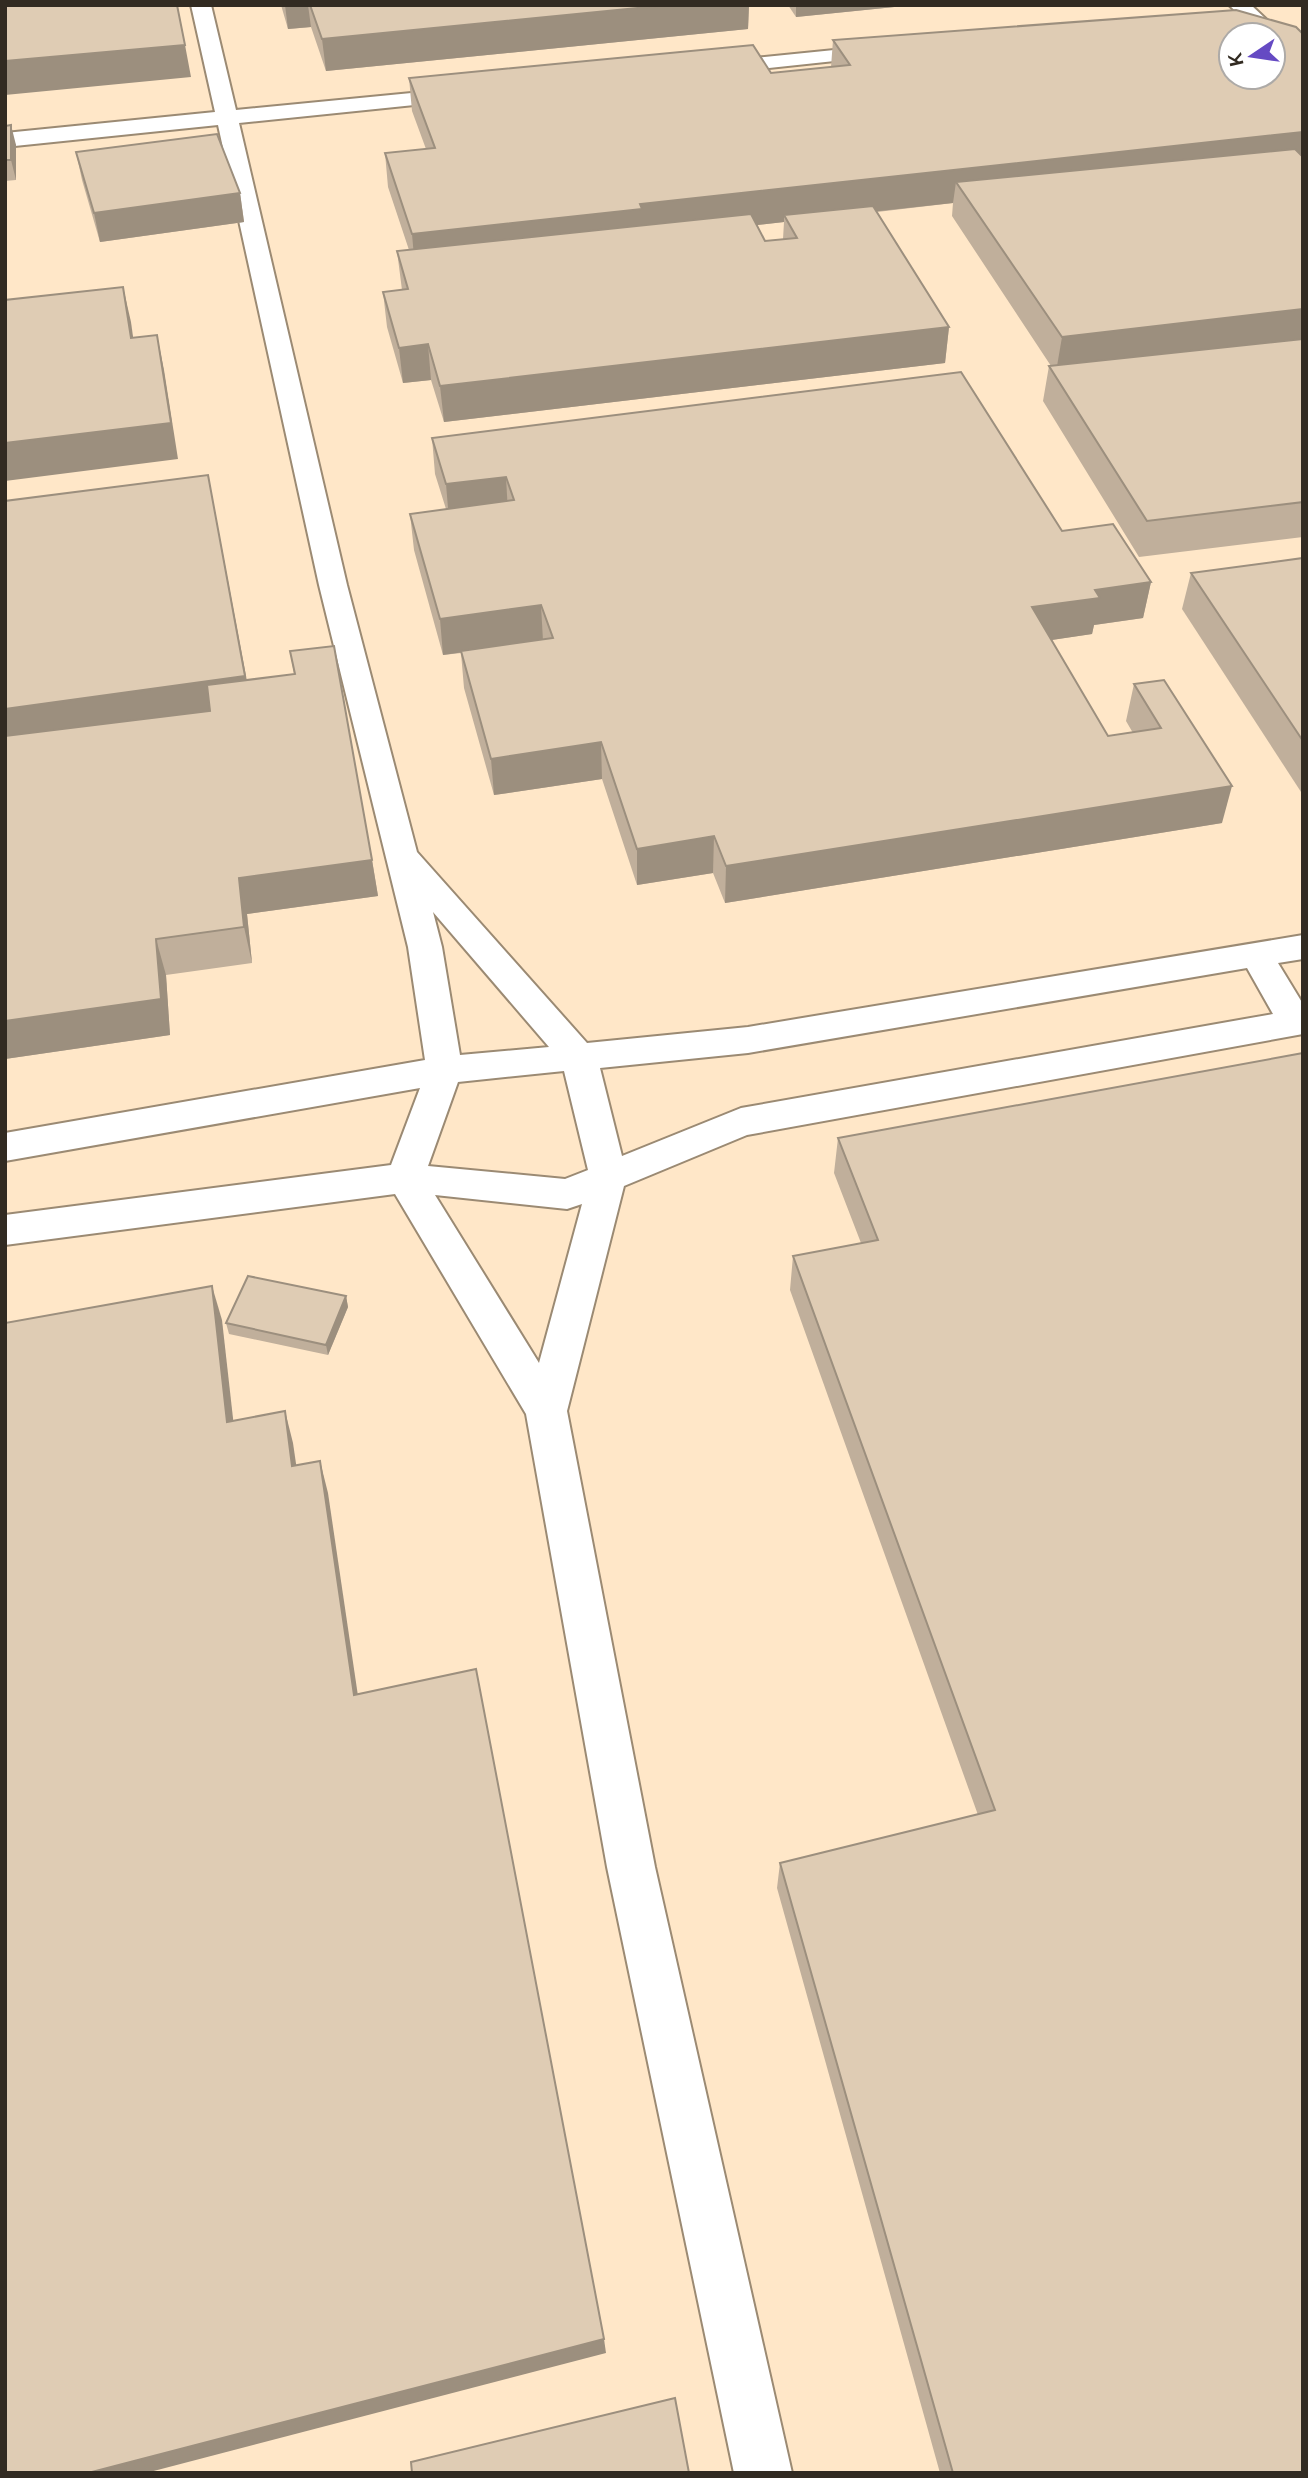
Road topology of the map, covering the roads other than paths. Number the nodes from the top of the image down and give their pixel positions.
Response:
1 (201, 5) edge
2 (1287, 47) edge
3 (910, 48) edge
4 (1293, 52) edge
5 (688, 71) edge
6 (479, 92) edge
7 (229, 117) junction
8 (5, 140) edge
9 (402, 854) junction
10 (1303, 947) edge
11 (1255, 955) junction
12 (1299, 1022) edge
13 (579, 1057) junction
14 (444, 1070) junction
15 (5, 1147) edge
16 (608, 1177) junction
17 (405, 1178) junction
18 (5, 1230) edge
19 (546, 1411) junction
20 (763, 2473) edge

1 - 7 street
2 - 4 street
3 - 5 street
6 - 7 street
7 - 8 street
7 - 9 street
9 - 13 street
9 - 14 street
10 - 11 street
11 - 12 street
11 - 13 street
12 - 16 street
13 - 14 street
13 - 16 street
14 - 15 street
14 - 17 street
16 - 17 street
16 - 19 street
17 - 18 street
17 - 19 street
19 - 20 street

